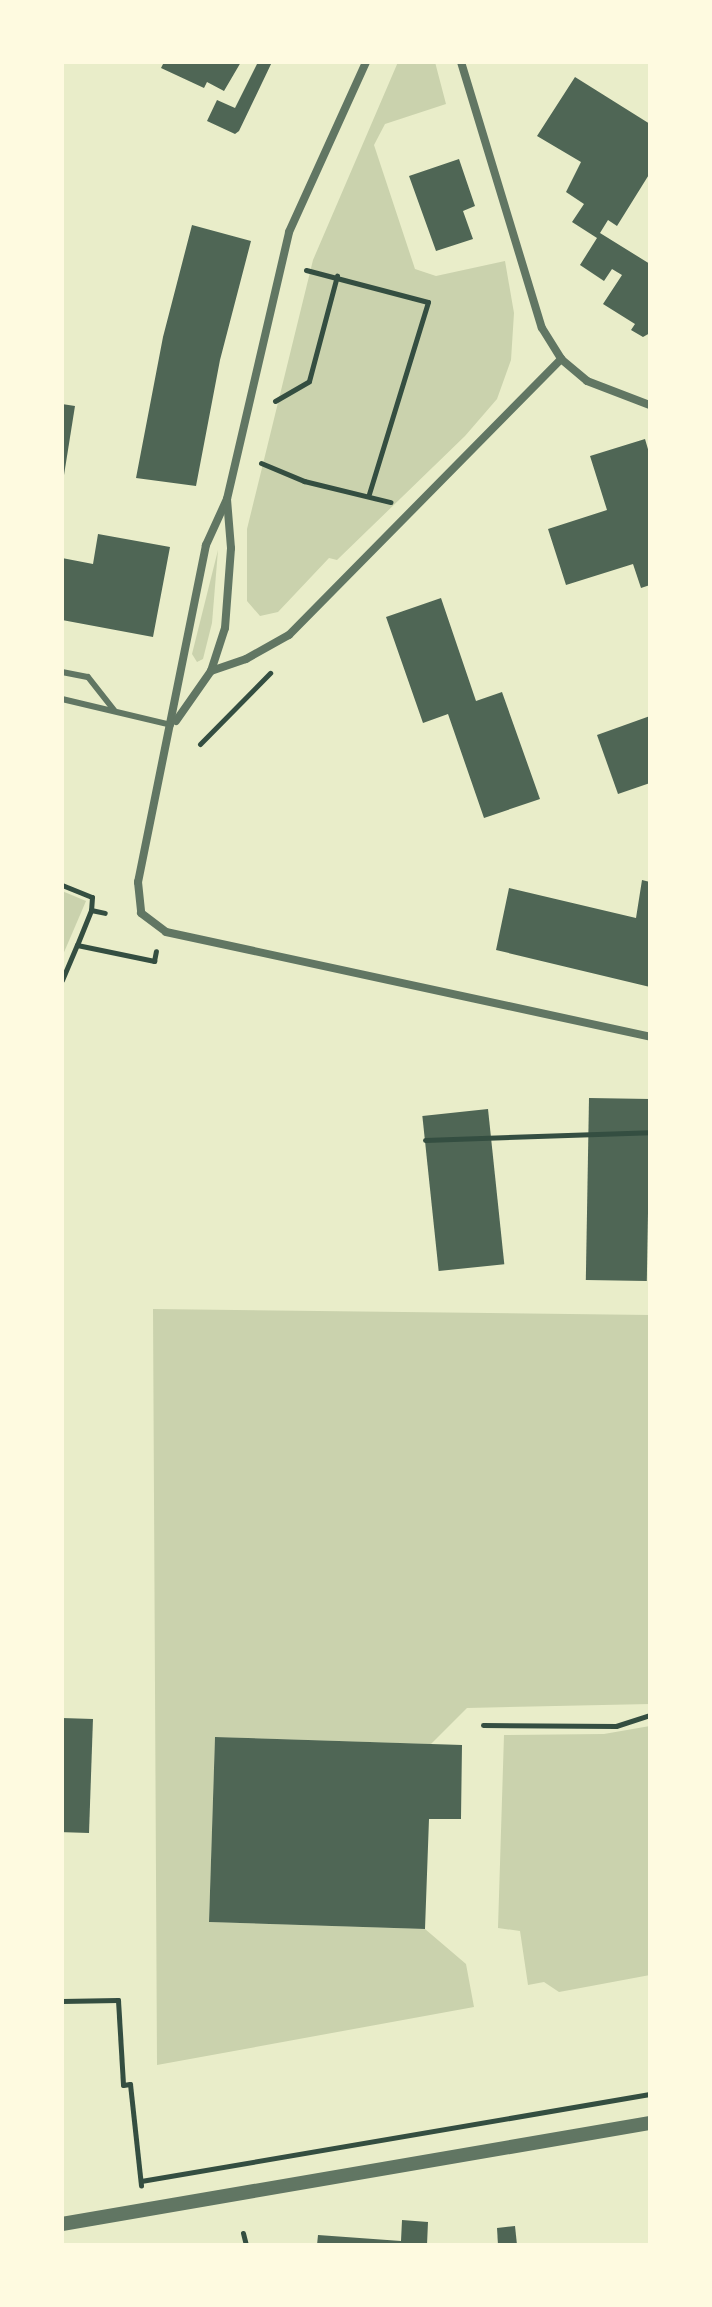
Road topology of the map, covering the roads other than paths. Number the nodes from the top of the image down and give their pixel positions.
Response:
1 (366, 62) edge
2 (461, 62) edge
3 (561, 359) junction
4 (650, 405) edge
5 (227, 499) junction
6 (211, 671) junction
7 (62, 672) edge
8 (62, 699) edge
9 (114, 711) junction
10 (173, 725) junction
11 (650, 1037) edge
12 (650, 2123) edge
13 (62, 2224) edge

1 - 5 street
2 - 3 street
3 - 4 street
3 - 6 street
5 - 6 street
5 - 10 street
6 - 10 street
7 - 9 lane
8 - 9 lane
9 - 10 lane
10 - 11 street
12 - 13 street

